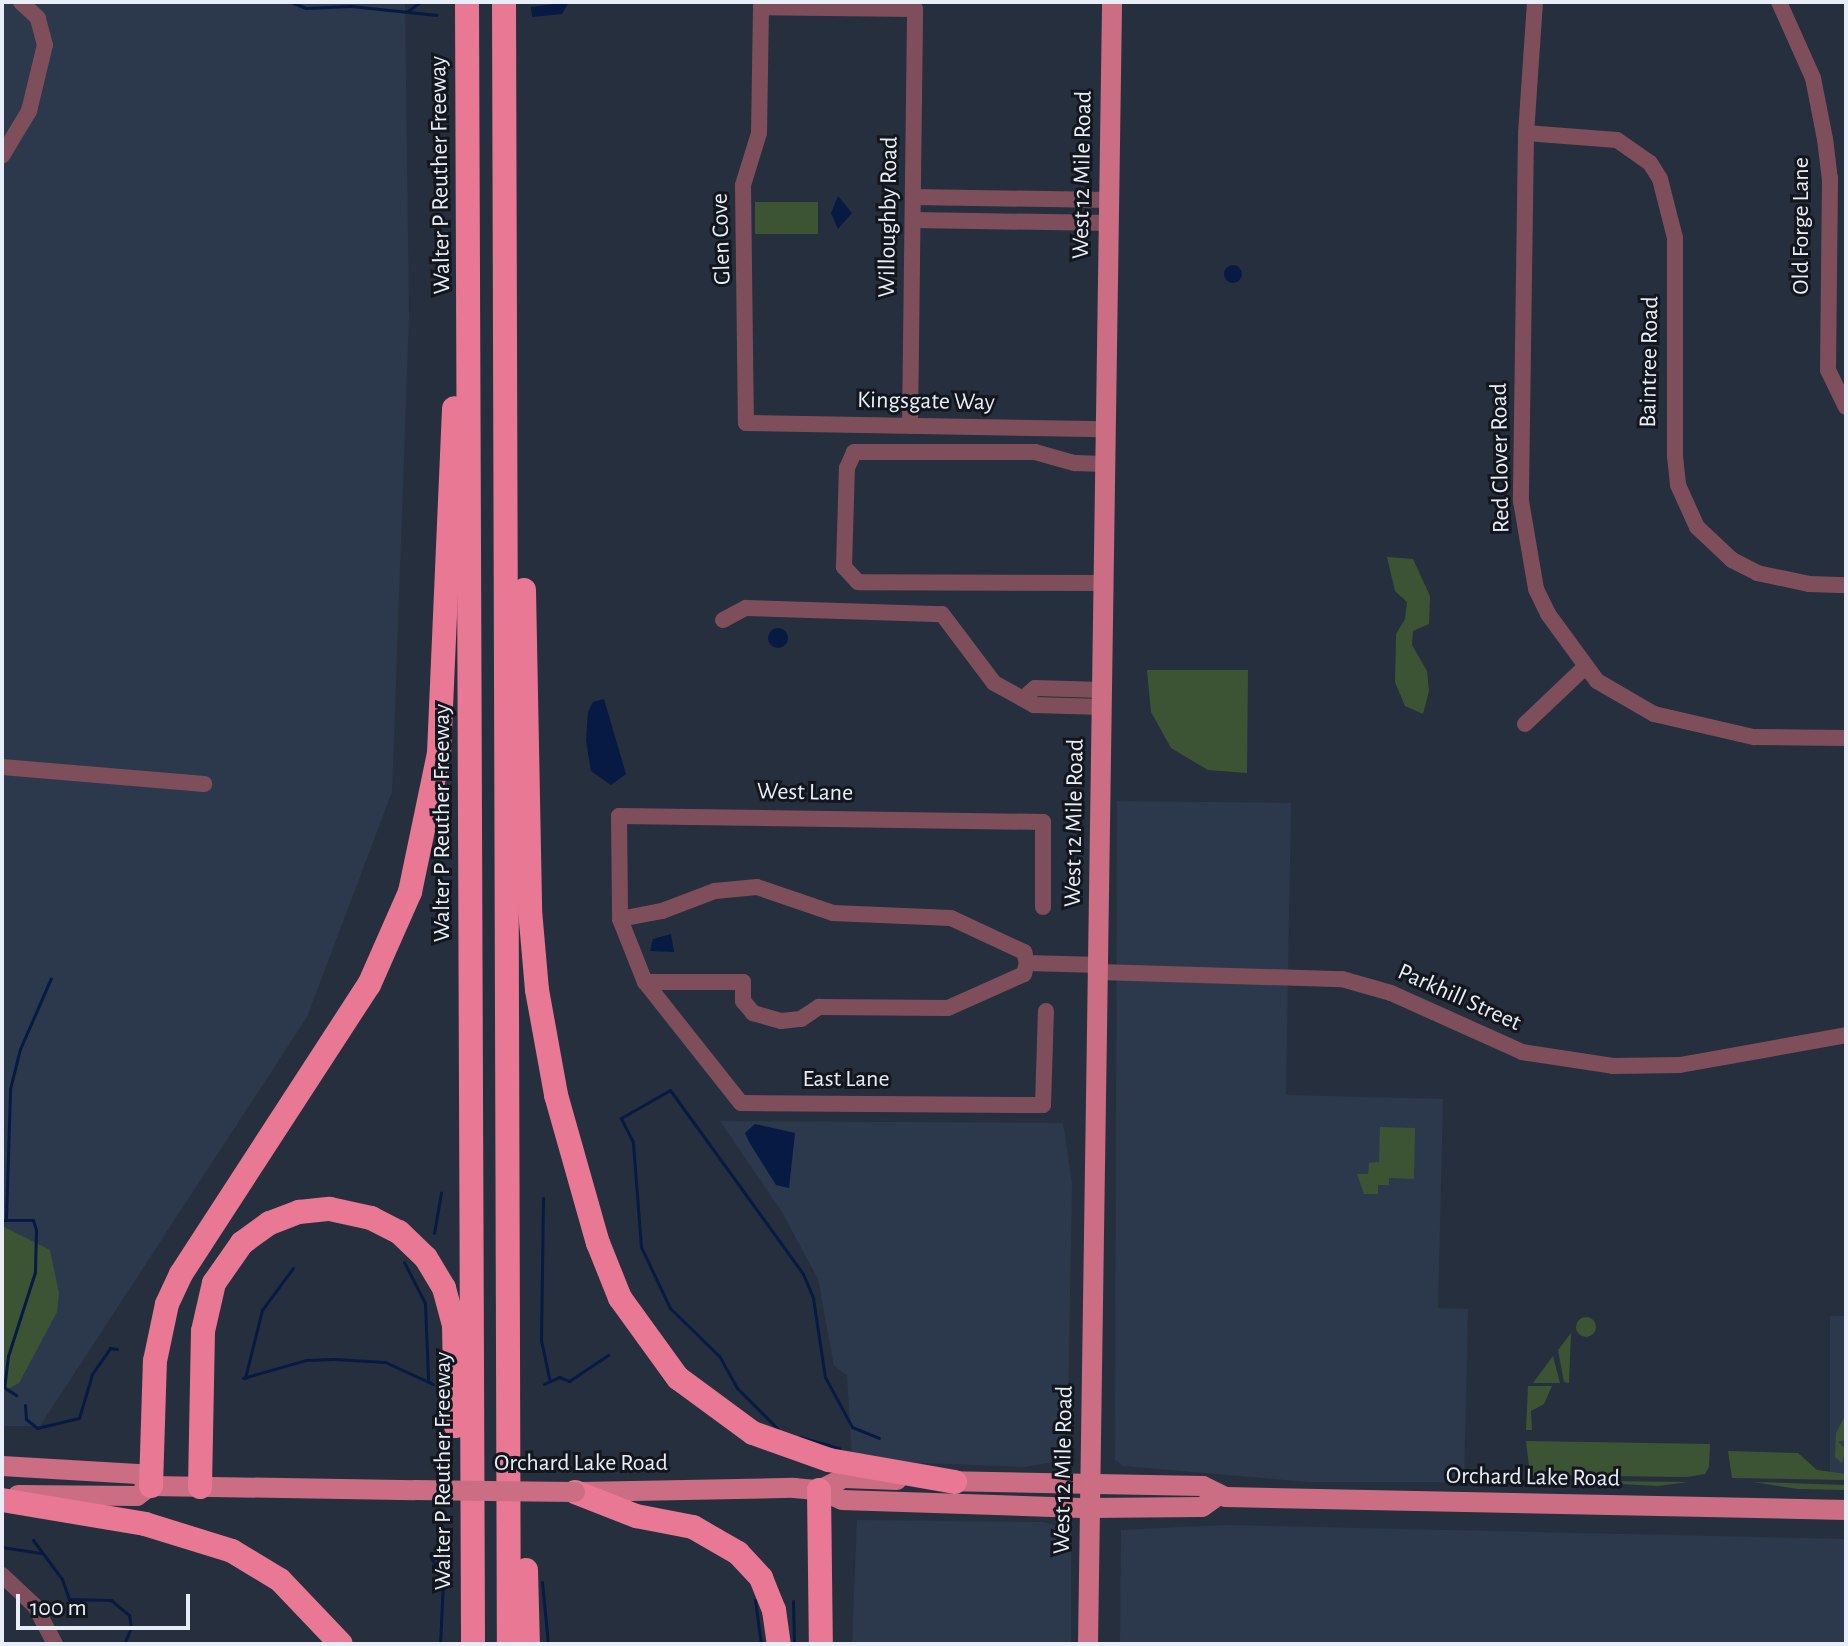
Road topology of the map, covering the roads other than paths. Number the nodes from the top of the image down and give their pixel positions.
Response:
1 (21, 2) edge
2 (467, 2) edge
3 (504, 2) edge
4 (1112, 2) edge
5 (1535, 2) edge
6 (1779, 2) edge
7 (915, 9) joint
8 (1526, 133) junction
9 (2, 156) edge
10 (913, 197) junction
11 (1109, 200) junction
12 (913, 220) junction
13 (1109, 223) junction
14 (507, 253) junction
15 (470, 271) junction
16 (1846, 407) edge
17 (746, 423) joint
18 (910, 426) junction
19 (1106, 429) junction
20 (1105, 464) junction
21 (1105, 583) junction
22 (1846, 585) edge
23 (723, 620) dead end
24 (1585, 667) junction
25 (1103, 698) junction
26 (1525, 724) dead end
27 (1846, 738) edge
28 (2, 767) edge
29 (204, 784) dead end
30 (1043, 907) dead end
31 (620, 919) junction
32 (633, 952) joint
33 (1027, 963) junction
34 (1099, 968) junction
35 (645, 982) junction
36 (1046, 1011) dead end
37 (508, 1032) junction
38 (1846, 1035) edge
39 (2, 1466) edge
40 (955, 1482) junction
41 (1090, 1484) junction
42 (151, 1486) junction
43 (200, 1487) junction
44 (819, 1490) junction
45 (575, 1492) junction
46 (1218, 1496) junction
47 (2, 1497) edge
48 (1088, 1508) junction
49 (1846, 1510) edge
50 (2, 1575) edge
51 (55, 1644) edge
52 (341, 1644) edge
53 (457, 1644) edge
54 (473, 1644) edge
55 (509, 1644) edge
56 (528, 1644) edge
57 (779, 1644) edge
58 (821, 1644) edge
59 (1088, 1644) edge

1 - 9 street
2 - 15 highway, Walter P Reuther Freeway
3 - 14 highway
4 - 11 main road, West 12 Mile Road
5 - 8 street, Red Clover Road
6 - 16 street, Old Forge Lane
7 - 10 street, Willoughby Road
7 - 17 street, Glen Cove
8 - 22 street, Baintree Road
8 - 24 street, Red Clover Road
10 - 11 street
10 - 12 street, Willoughby Road
11 - 13 main road, West 12 Mile Road
12 - 13 street
12 - 18 street, Willoughby Road
13 - 19 main road, West 12 Mile Road
14 - 37 highway
14 - 40 highway
15 - 42 highway
15 - 54 highway, Walter P Reuther Freeway
17 - 18 street, Kingsgate Way
18 - 19 street, Kingsgate Way
19 - 20 main road, West 12 Mile Road
20 - 21 main road, West 12 Mile Road
20 - 21 street
21 - 25 main road, West 12 Mile Road
23 - 25 street
24 - 26 street
24 - 27 street, Red Clover Road
25 - 34 main road, West 12 Mile Road
28 - 29 street
30 - 31 street, West Lane
31 - 32 street, West Lane
31 - 33 street
32 - 35 street, East Lane
33 - 34 street, Parkhill Street
33 - 35 street
34 - 38 street, Parkhill Street
34 - 41 main road, West 12 Mile Road
35 - 36 street, East Lane
37 - 55 highway
37 - 56 highway
39 - 42 main road, Orchard Lake Road
40 - 41 main road, Orchard Lake Road
40 - 44 main road, Orchard Lake Road
41 - 46 main road, Orchard Lake Road
41 - 48 main road, West 12 Mile Road
42 - 43 main road, Orchard Lake Road
42 - 47 main road, Orchard Lake Road
43 - 45 main road, Orchard Lake Road, bridge
43 - 53 highway
44 - 45 main road, Orchard Lake Road
44 - 48 main road, Orchard Lake Road
44 - 58 highway
45 - 57 highway
46 - 48 main road, Orchard Lake Road
46 - 49 main road, Orchard Lake Road
47 - 52 highway
48 - 59 main road, West 12 Mile Road
50 - 51 street

